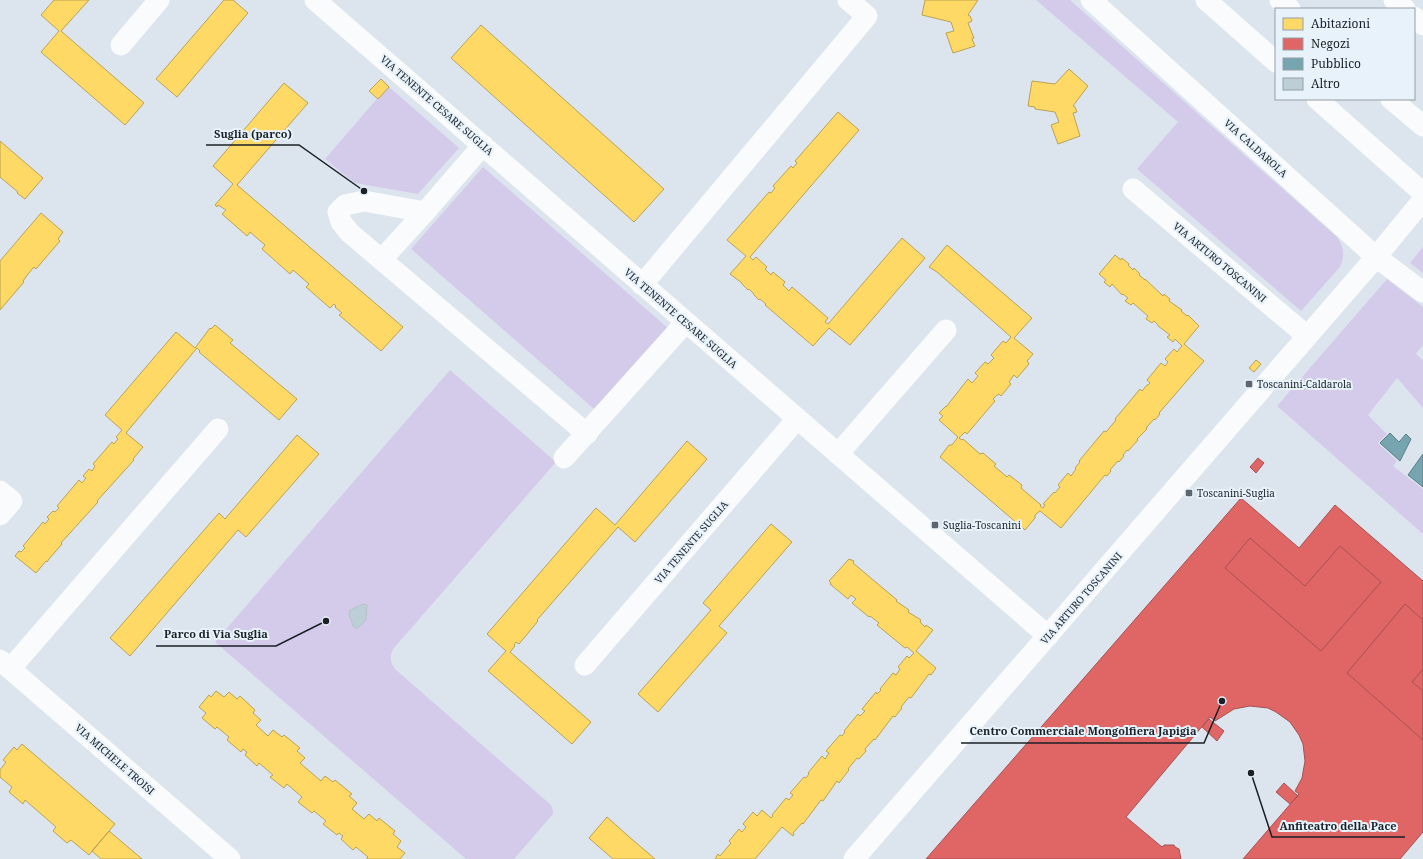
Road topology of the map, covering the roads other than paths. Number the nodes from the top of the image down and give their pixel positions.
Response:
1 (159, 0) edge
2 (848, 0) edge
3 (1091, 0) edge
4 (1206, 0) edge
5 (1280, 0) edge
6 (1394, 0) edge
7 (327, 4) edge
8 (1289, 8) edge
9 (1404, 8) edge
10 (1415, 18) edge
11 (1423, 24) edge
12 (120, 45) dead end
13 (1275, 61) edge
14 (1318, 100) edge
15 (1392, 100) edge
16 (1417, 121) edge
17 (483, 145) junction
18 (1133, 189) dead end
19 (1423, 193) edge
20 (1423, 200) edge
21 (425, 212) junction
22 (1376, 257) junction
23 (382, 259) junction
24 (642, 285) junction
25 (1423, 292) edge
26 (686, 322) junction
27 (946, 330) dead end
28 (1307, 336) junction
29 (797, 419) junction
30 (218, 429) dead end
31 (587, 434) junction
32 (838, 454) junction
33 (564, 458) dead end
34 (0, 491) edge
35 (0, 515) edge
36 (1048, 636) junction
37 (5, 664) edge
38 (585, 665) dead end
39 (230, 859) edge
40 (854, 859) edge

1 - 12 street
2 - 24 street
3 - 22 street, VIA CALDAROLA
4 - 13 street
5 - 8 street
6 - 9 street
7 - 17 street, VIA TENENTE CESARE SUGLIA
10 - 11 street
14 - 19 street
15 - 16 street
17 - 21 street
17 - 24 street, VIA TENENTE CESARE SUGLIA
18 - 28 street, VIA ARTURO TOSCANINI
20 - 22 street, VIA ARTURO TOSCANINI
21 - 23 street
21 - 23 street
22 - 25 street, VIA CALDAROLA
22 - 28 street, VIA ARTURO TOSCANINI
23 - 31 street
24 - 26 street, VIA TENENTE CESARE SUGLIA
26 - 29 street, VIA TENENTE CESARE SUGLIA
26 - 31 street
27 - 32 street
28 - 36 street, VIA ARTURO TOSCANINI
29 - 32 street, VIA TENENTE CESARE SUGLIA
29 - 38 street, VIA TENENTE SUGLIA
30 - 37 street
31 - 33 street
32 - 36 street, VIA TENENTE CESARE SUGLIA
34 - 35 street
36 - 40 street, VIA ARTURO TOSCANINI
37 - 39 street, VIA MICHELE TROISI

